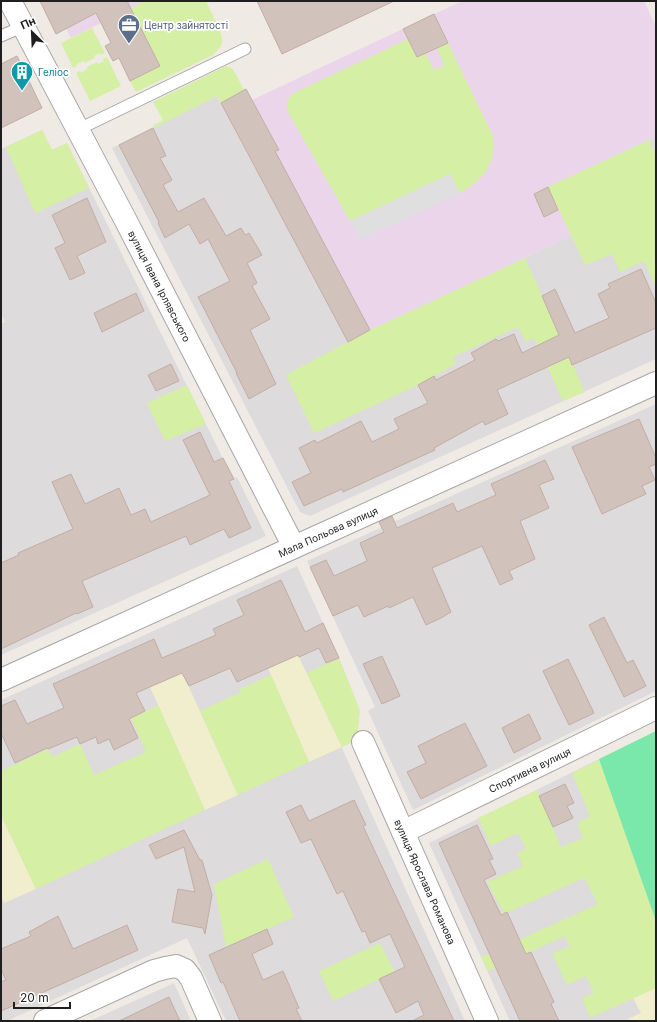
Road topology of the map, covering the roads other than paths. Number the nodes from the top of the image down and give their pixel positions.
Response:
1 (10, 1) edge
2 (24, 26) junction
3 (1, 36) edge
4 (245, 49) dead end
5 (77, 130) junction
6 (656, 383) edge
7 (294, 547) junction
8 (1, 680) edge
9 (656, 708) edge
10 (362, 742) dead end
11 (403, 832) junction
12 (45, 1021) edge
13 (210, 1021) edge
14 (487, 1021) edge

1 - 2 street, вулиця Івана Ірлявського
2 - 3 lane
2 - 5 street, вулиця Івана Ірлявського
4 - 5 lane
5 - 7 street, вулиця Івана Ірлявського
6 - 7 street, Мала Польова вулиця
7 - 8 street, Мала Польова вулиця
9 - 11 street, Спортивна вулиця
10 - 11 street, вулиця Ярослава Романова
11 - 14 street, вулиця Ярослава Романова
12 - 13 street

